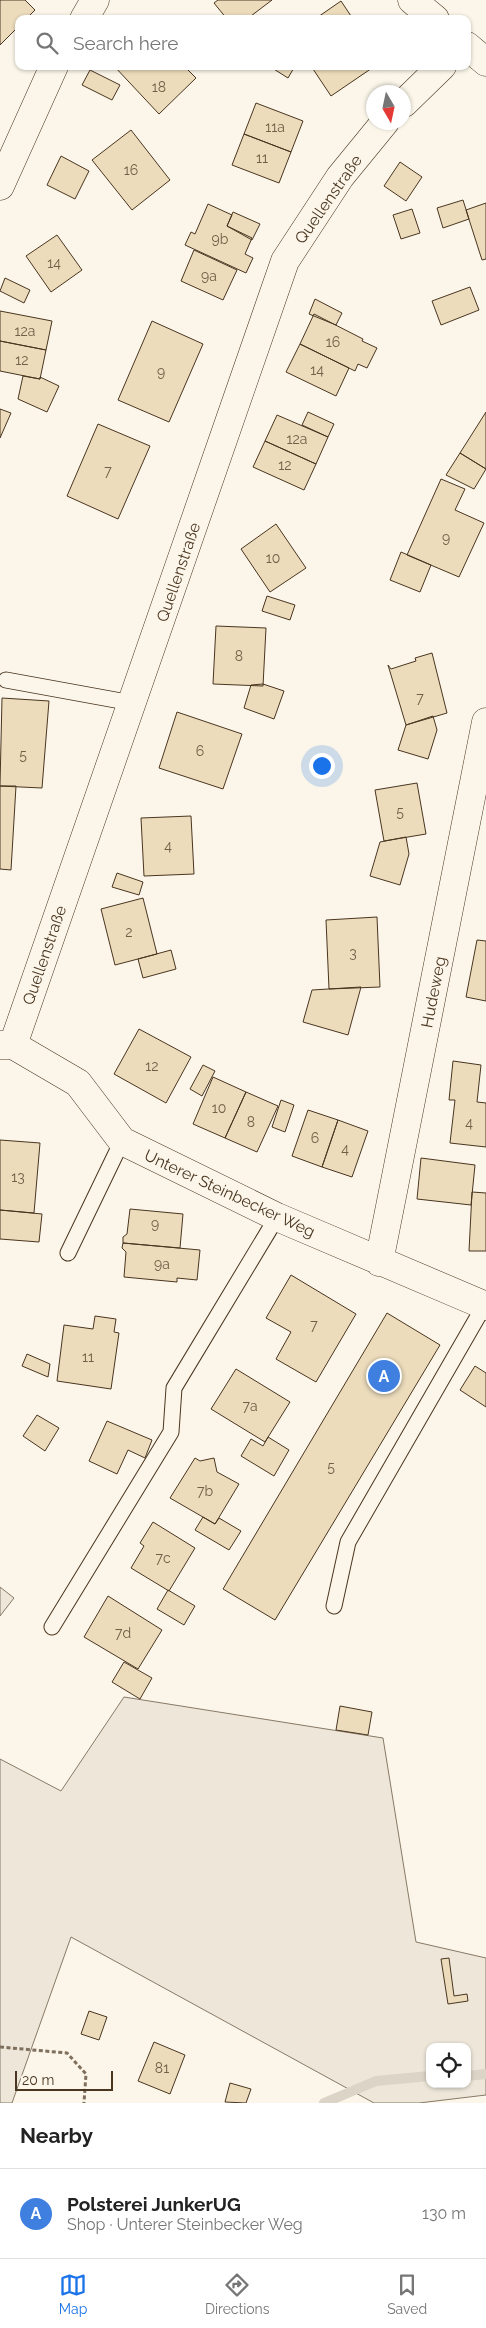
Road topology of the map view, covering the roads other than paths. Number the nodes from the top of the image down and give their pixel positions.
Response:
1 (95, 0) edge
2 (412, 0) edge
3 (86, 15) edge
4 (430, 15) edge
5 (471, 49) edge
6 (486, 62) edge
7 (52, 70) edge
8 (438, 70) edge
9 (411, 96) edge
10 (378, 130) edge
11 (0, 186) edge
12 (6, 680) dead end
13 (132, 703) junction
14 (486, 722) edge
15 (6, 1045) edge
16 (122, 1141) junction
17 (277, 1217) junction
18 (68, 1253) dead end
19 (379, 1262) junction
20 (485, 1306) edge
21 (334, 1606) dead end
22 (52, 1627) dead end

1 - 3 street
2 - 4 street
5 - 6 street
7 - 11 street
8 - 9 street
10 - 13 street, Quellenstraße
12 - 13 lane
13 - 15 street, Quellenstraße
14 - 19 street, Hudeweg
15 - 16 street, Unterer Steinbecker Weg
16 - 17 street, Unterer Steinbecker Weg
16 - 18 lane
17 - 19 street, Unterer Steinbecker Weg
17 - 22 lane
19 - 20 street, Unterer Steinbecker Weg
20 - 21 lane

